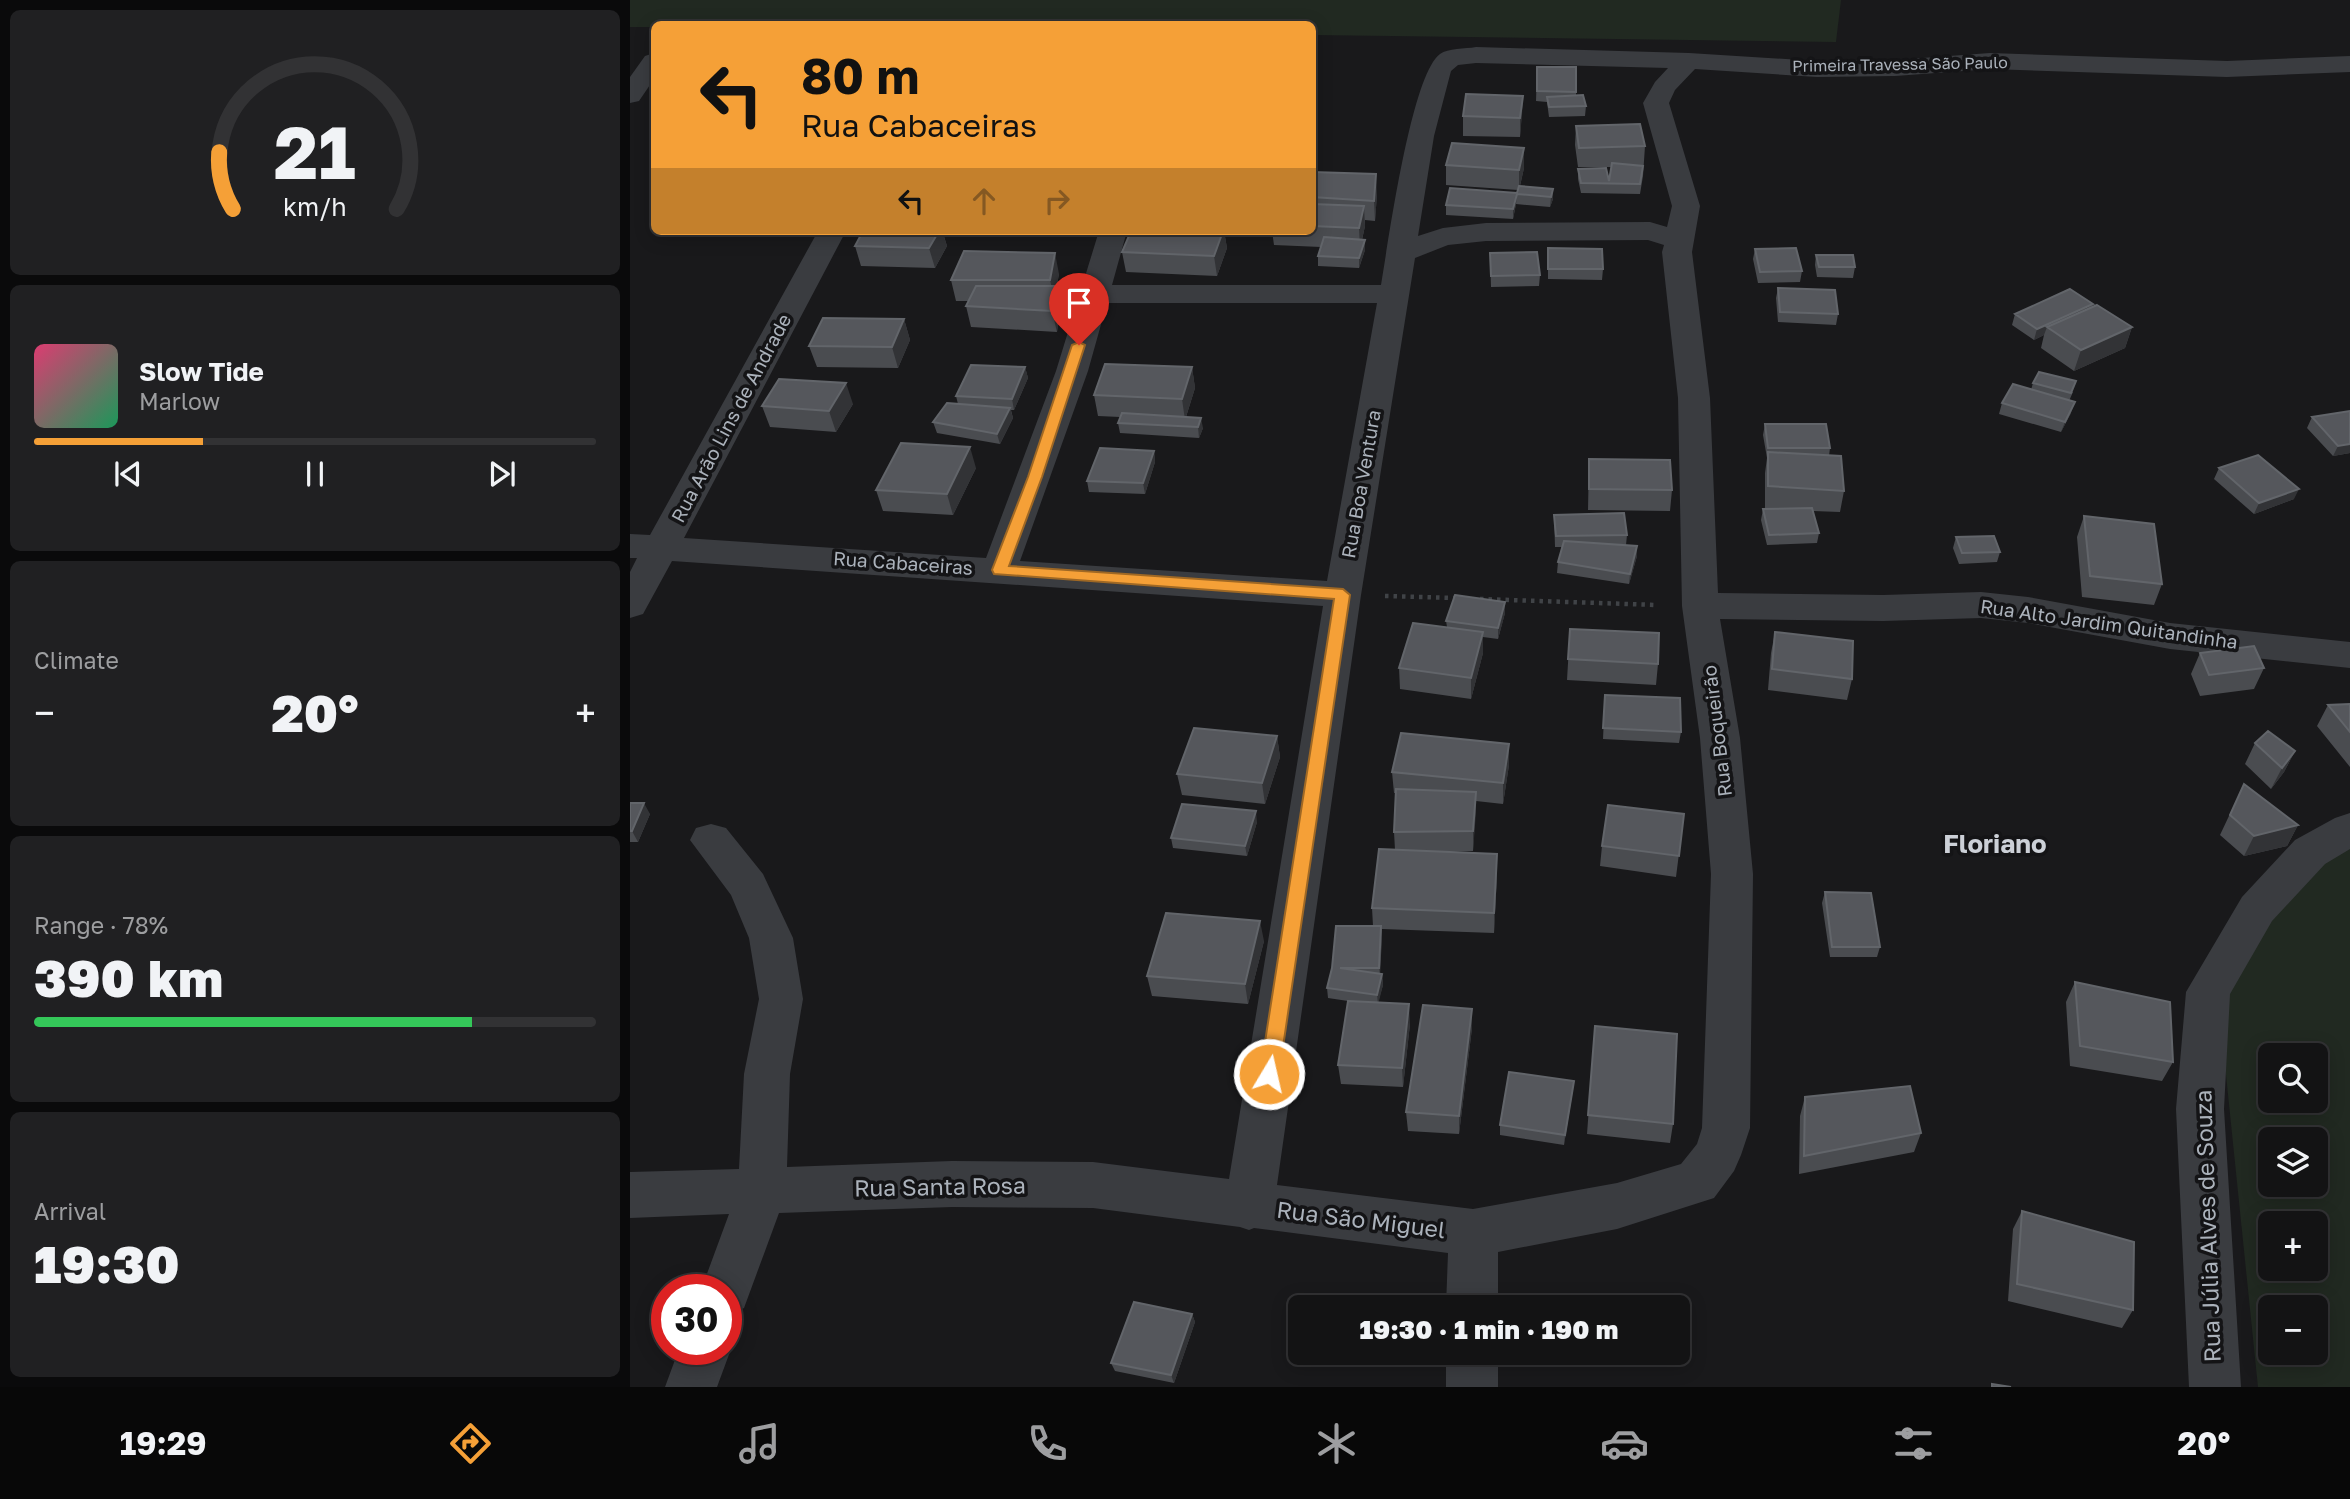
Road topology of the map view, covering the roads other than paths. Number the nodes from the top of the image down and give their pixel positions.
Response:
1 (1450, 58) joint
2 (1689, 61) junction
3 (2350, 64) edge
4 (651, 65) edge
5 (630, 95) edge
6 (830, 235) edge
7 (1112, 235) edge
8 (1678, 240) junction
9 (1400, 254) junction
10 (1093, 293) junction
11 (1393, 294) junction
12 (646, 546) edge
13 (999, 570) junction
14 (1343, 595) junction
15 (630, 605) edge
16 (1700, 606) junction
17 (2350, 655) edge
18 (2350, 829) edge
19 (711, 840) dead end
20 (762, 1192) junction
21 (630, 1195) edge
22 (1249, 1207) junction
23 (1473, 1233) junction
24 (732, 1274) edge
25 (1472, 1295) edge
26 (699, 1365) edge
27 (1472, 1365) edge
28 (691, 1387) edge
29 (1472, 1387) edge
30 (2215, 1387) edge

1 - 2 street, Primeira Travessa São Paulo
1 - 9 street, Rua Boa Ventura
2 - 3 street, Primeira Travessa São Paulo
2 - 8 street, Rua Boqueirão
4 - 5 street
6 - 12 street, Rua Arão Lins de Andrade
7 - 10 street
8 - 9 street
8 - 16 street, Rua Boqueirão
9 - 11 street, Rua Boa Ventura
10 - 11 street
10 - 13 street
11 - 14 street, Rua Boa Ventura
12 - 13 street, Rua Cabaceiras
12 - 15 street, Rua Arão Lins de Andrade
13 - 14 street, Rua Cabaceiras
14 - 22 street, Rua Boa Ventura
16 - 17 street, Rua Alto Jardim Quitandinha
16 - 23 street, Rua Boqueirão
18 - 30 street, Rua Júlia Alves de Souza
19 - 20 street
20 - 21 street, Rua Santa Rosa
20 - 22 street, Rua Santa Rosa
20 - 24 street
22 - 23 street, Rua São Miguel
23 - 25 street
26 - 28 street
27 - 29 street

